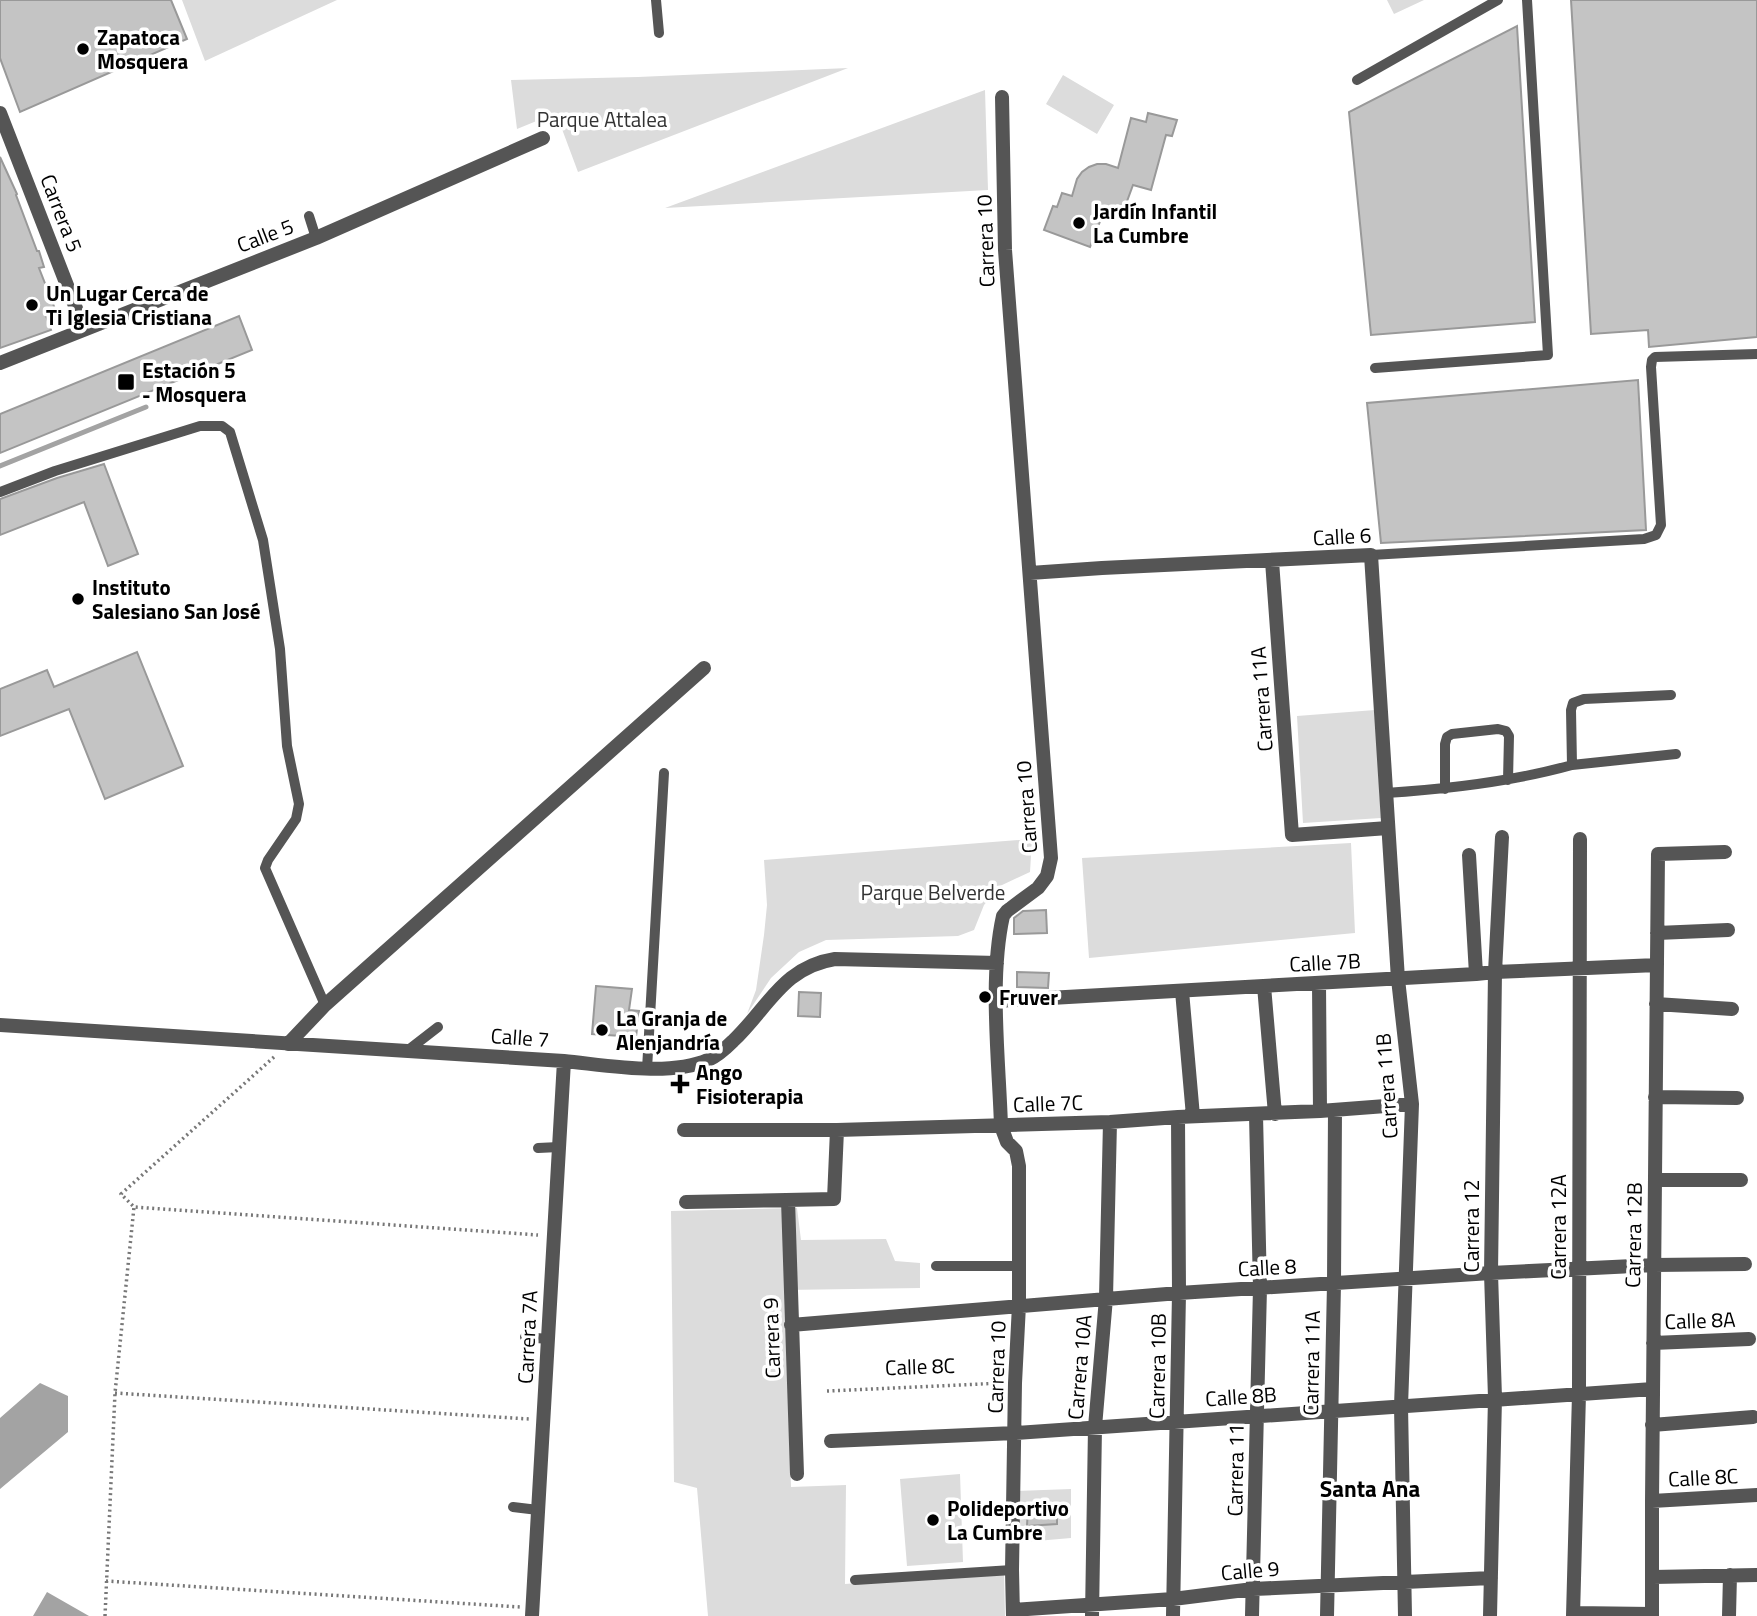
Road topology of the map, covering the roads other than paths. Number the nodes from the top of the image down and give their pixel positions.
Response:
1 (656, 0) edge
2 (1498, 0) edge
3 (1527, 0) edge
4 (659, 33) dead end
5 (1357, 80) dead end
6 (1002, 97) dead end
7 (0, 113) edge
8 (543, 138) dead end
9 (309, 216) dead end
10 (316, 238) junction
11 (84, 329) junction
12 (1757, 354) edge
13 (0, 363) edge
14 (1375, 368) dead end
15 (0, 492) edge
16 (1371, 555) junction
17 (1272, 561) junction
18 (1030, 573) junction
19 (704, 668) dead end
20 (1671, 695) dead end
21 (1676, 754) dead end
22 (1572, 765) junction
23 (664, 773) dead end
24 (1508, 780) junction
25 (1445, 789) junction
26 (1386, 793) junction
27 (1388, 828) junction
28 (1502, 836) dead end
29 (1580, 839) dead end
30 (1724, 852) dead end
31 (1469, 855) dead end
32 (1728, 930) dead end
33 (1657, 933) junction
34 (997, 963) junction
35 (1657, 965) junction
36 (1580, 969) junction
37 (1495, 972) junction
38 (1476, 974) junction
39 (1398, 979) junction
40 (1319, 983) junction
41 (1264, 986) junction
42 (1182, 991) junction
43 (996, 1001) junction
44 (1656, 1004) junction
45 (325, 1005) junction
46 (1732, 1009) dead end
47 (0, 1025) edge
48 (438, 1027) dead end
49 (288, 1044) junction
50 (407, 1051) junction
51 (564, 1061) junction
52 (647, 1069) junction
53 (1656, 1097) junction
54 (1737, 1098) dead end
55 (1412, 1104) junction
56 (1328, 1111) junction
57 (1275, 1114) junction
58 (1256, 1115) junction
59 (1193, 1116) junction
60 (1178, 1117) junction
61 (1110, 1122) junction
62 (1001, 1126) junction
63 (684, 1130) dead end
64 (837, 1130) junction
65 (559, 1147) junction
66 (538, 1148) dead end
67 (1655, 1180) junction
68 (1741, 1180) dead end
69 (788, 1200) junction
70 (686, 1202) dead end
71 (1745, 1264) dead end
72 (1654, 1265) junction
73 (936, 1266) dead end
74 (1019, 1266) junction
75 (1579, 1270) junction
76 (1492, 1273) junction
77 (1406, 1280) junction
78 (1334, 1284) junction
79 (1260, 1288) junction
80 (1179, 1293) junction
81 (1106, 1298) junction
82 (1019, 1305) junction
83 (791, 1325) junction
84 (525, 1337) dead end
85 (548, 1339) junction
86 (1749, 1339) dead end
87 (1653, 1343) junction
88 (1653, 1389) junction
89 (1579, 1394) junction
90 (1495, 1398) junction
91 (1401, 1406) junction
92 (1331, 1411) junction
93 (1257, 1416) junction
94 (1753, 1417) dead end
95 (1176, 1422) junction
96 (1652, 1425) junction
97 (1095, 1427) junction
98 (1015, 1433) junction
99 (831, 1441) dead end
100 (797, 1474) dead end
101 (1757, 1495) edge
102 (1652, 1501) junction
103 (513, 1507) dead end
104 (538, 1510) junction
105 (1012, 1570) junction
106 (1730, 1575) junction
107 (1757, 1575) edge
108 (1653, 1577) junction
109 (1491, 1578) junction
110 (855, 1580) dead end
111 (1406, 1581) junction
112 (1328, 1586) junction
113 (1253, 1589) junction
114 (1173, 1599) junction
115 (1092, 1610) edge
116 (532, 1612) edge
117 (1013, 1613) edge
118 (1573, 1614) edge
119 (1652, 1615) edge
120 (1173, 1616) edge
121 (1252, 1616) edge
122 (1327, 1616) edge
123 (1405, 1616) edge
124 (1490, 1616) edge
125 (1730, 1616) edge

1 - 4 lane
2 - 5 lane
3 - 14 lane
6 - 18 street, Carrera 10
7 - 11 street, Carrera 5
8 - 10 street, Calle 5
9 - 10 lane
10 - 11 street, Calle 5
11 - 13 street, Calle 5
12 - 16 lane, Calle 6
15 - 45 lane
16 - 17 street, Calle 6
16 - 26 street, Carrera 11B
17 - 18 street, Calle 6
17 - 27 street, Carrera 11A
18 - 34 street, Carrera 10
19 - 45 street
20 - 22 lane
21 - 22 lane
22 - 24 lane
23 - 52 lane
24 - 25 lane
24 - 25 lane
25 - 26 lane
26 - 27 street, Carrera 11B
27 - 39 street, Carrera 11B
28 - 37 street, Carrera 12
29 - 36 street, Carrera 12A
30 - 33 street, Carrera 12B
31 - 38 street
32 - 33 street
33 - 35 street, Carrera 12B
34 - 43 street, Carrera 10
34 - 52 street, Calle 7
35 - 36 street, Calle 7B
35 - 44 street, Carrera 12B
36 - 37 street, Calle 7B
36 - 75 street, Carrera 12A
37 - 38 street, Calle 7B
37 - 76 street, Carrera 12
38 - 39 street, Calle 7B
39 - 40 street, Calle 7B
39 - 55 street, Carrera 11B
40 - 41 street, Calle 7B
40 - 56 street, Carrera 11A
41 - 42 street, Calle 7B
41 - 57 street
42 - 43 street, Calle 7B
42 - 59 street
43 - 62 street, Carrera 10
44 - 46 street
44 - 53 street, Carrera 12B
45 - 49 street
47 - 49 street, Calle 7
48 - 50 lane
49 - 50 street, Calle 7
50 - 51 street, Calle 7
51 - 52 street, Calle 7
51 - 65 street, Carrera 7A
53 - 54 street
53 - 67 street, Carrera 12B
55 - 56 street, Calle 7C
55 - 77 street, Carrera 11B
56 - 57 street, Calle 7C
56 - 78 street, Carrera 11A
57 - 58 street, Calle 7C
58 - 59 street, Calle 7C
58 - 79 street, Carrera 11
59 - 60 street, Calle 7C
60 - 61 street, Calle 7C
60 - 80 street, Carrera 10B
61 - 62 street, Calle 7C
61 - 81 street, Carrera 10A
62 - 64 street, Calle 7C
62 - 74 street, Carrera 10
63 - 64 street, Calle 7C
64 - 69 street
65 - 66 lane
65 - 85 street, Carrera 7A
67 - 68 street
67 - 72 street, Carrera 12B
69 - 70 street
69 - 83 street, Carrera 9
71 - 72 street, Calle 8
72 - 75 street, Calle 8
72 - 87 street, Carrera 12B
73 - 74 lane
74 - 82 street, Carrera 10
75 - 76 street, Calle 8
75 - 89 street, Carrera 12A
76 - 77 street, Calle 8
76 - 90 street, Carrera 12
77 - 78 street, Calle 8
77 - 91 street, Carrera 11B
78 - 79 street, Calle 8
78 - 92 street, Carrera 11A
79 - 80 street, Calle 8
79 - 93 street, Carrera 11
80 - 81 street, Calle 8
80 - 95 street, Carrera 10B
81 - 82 street, Calle 8
81 - 97 street, Carrera 10A
82 - 83 street, Calle 8
82 - 98 street, Carrera 10
83 - 100 street, Carrera 9
84 - 85 lane
85 - 104 street, Carrera 7A
86 - 87 street, Calle 8A
87 - 88 street, Carrera 12B
88 - 89 street, Calle 8B
88 - 96 street, Carrera 12B
89 - 90 street, Calle 8B
89 - 118 street, Carrera 12A
90 - 91 street, Calle 8B
90 - 109 street, Carrera 12
91 - 92 street, Calle 8B
91 - 111 street, Carrera 11B
92 - 93 street, Calle 8B
92 - 112 street, Carrera 11A
93 - 95 street, Calle 8B
93 - 113 street, Carrera 11
94 - 96 street
95 - 97 street, Calle 8B
95 - 114 street, Carrera 10B
96 - 102 street, Carrera 12B
97 - 98 street, Calle 8B
97 - 115 street, Carrera 10A
98 - 99 street, Calle 8B
98 - 105 street, Carrera 10
101 - 102 street, Calle 8C
102 - 108 street, Carrera 12B
103 - 104 lane
104 - 116 street, Carrera 7A
105 - 110 lane
105 - 117 street, Carrera 10
106 - 107 street
106 - 108 street
106 - 125 street
108 - 119 street, Carrera 12B
109 - 111 street, Calle 9
109 - 124 street, Carrera 12
111 - 112 street, Calle 9
111 - 123 street, Carrera 11B
112 - 113 street, Calle 9
112 - 122 street, Carrera 11A
113 - 114 street, Calle 9
113 - 121 street, Carrera 11
114 - 115 street, Calle 9
114 - 120 street, Carrera 10B
115 - 117 street, Calle 9
118 - 119 street

